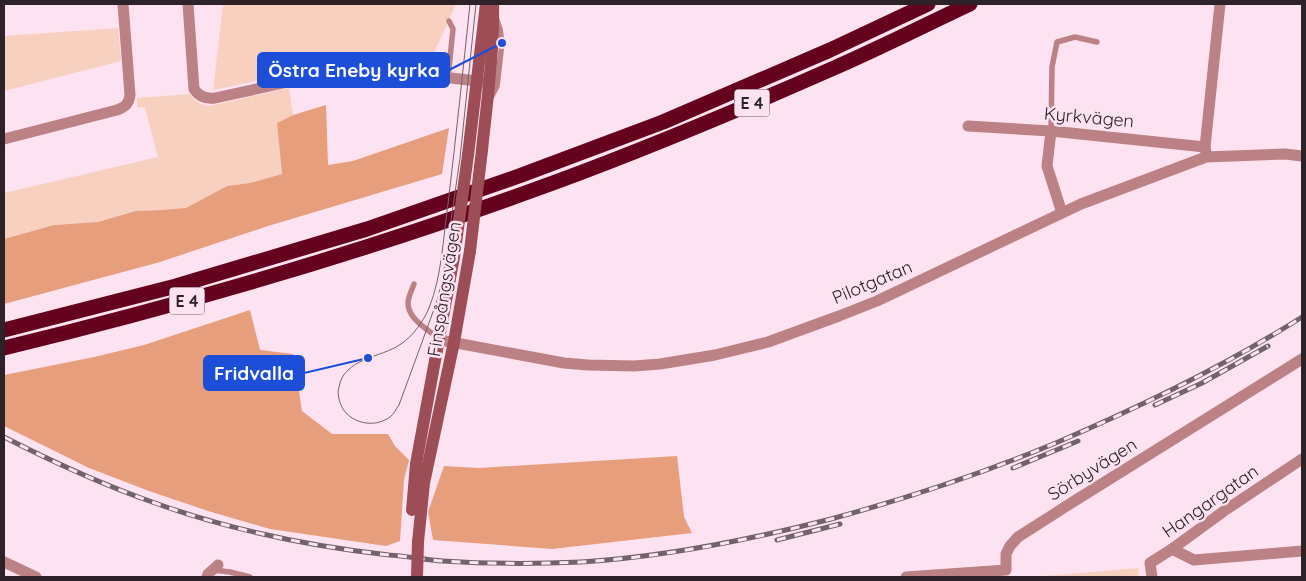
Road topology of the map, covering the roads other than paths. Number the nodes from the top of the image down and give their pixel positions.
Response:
1 (123, 4) edge
2 (188, 4) edge
3 (928, 4) edge
4 (970, 4) edge
5 (1220, 4) edge
6 (490, 6) edge
7 (448, 21) dead end
8 (1096, 42) dead end
9 (448, 78) junction
10 (483, 82) junction
11 (487, 104) junction
12 (968, 126) dead end
13 (1051, 131) junction
14 (4, 139) edge
15 (1206, 152) junction
16 (1302, 156) edge
17 (1062, 213) junction
18 (414, 284) dead end
19 (4, 330) edge
20 (440, 340) junction
21 (454, 342) junction
22 (4, 348) edge
23 (1302, 359) edge
24 (1302, 459) edge
25 (414, 543) junction
26 (1172, 549) junction
27 (1302, 551) edge
28 (4, 562) edge
29 (212, 571) edge
30 (36, 577) edge
31 (250, 577) edge
32 (410, 577) edge
33 (417, 577) edge
34 (906, 577) edge
35 (1152, 577) edge

1 - 14 street
2 - 9 street
3 - 19 highway, E 4
4 - 22 highway, E 4
5 - 15 street
6 - 10 main road, Finspångsvägen
6 - 11 lane
7 - 9 lane
8 - 13 lane
9 - 10 street
10 - 11 main road, Finspångsvägen
10 - 20 main road, Finspångsvägen, bridge
11 - 21 main road, Finspångsvägen, bridge
12 - 13 street, Kyrkvägen
13 - 15 street, Kyrkvägen
13 - 17 street
15 - 16 street, Pilotgatan
15 - 17 street, Pilotgatan
17 - 21 street, Pilotgatan
18 - 20 lane
20 - 21 street, Pilotgatan
20 - 25 main road, Finspångsvägen
21 - 25 main road, Finspångsvägen
23 - 34 street, Sörbyvägen
24 - 26 street, Hangargatan
25 - 32 main road, Finspångsvägen
25 - 33 main road, Finspångsvägen, bridge
26 - 27 street
26 - 35 street, Hangargatan
28 - 30 street
29 - 31 lane

